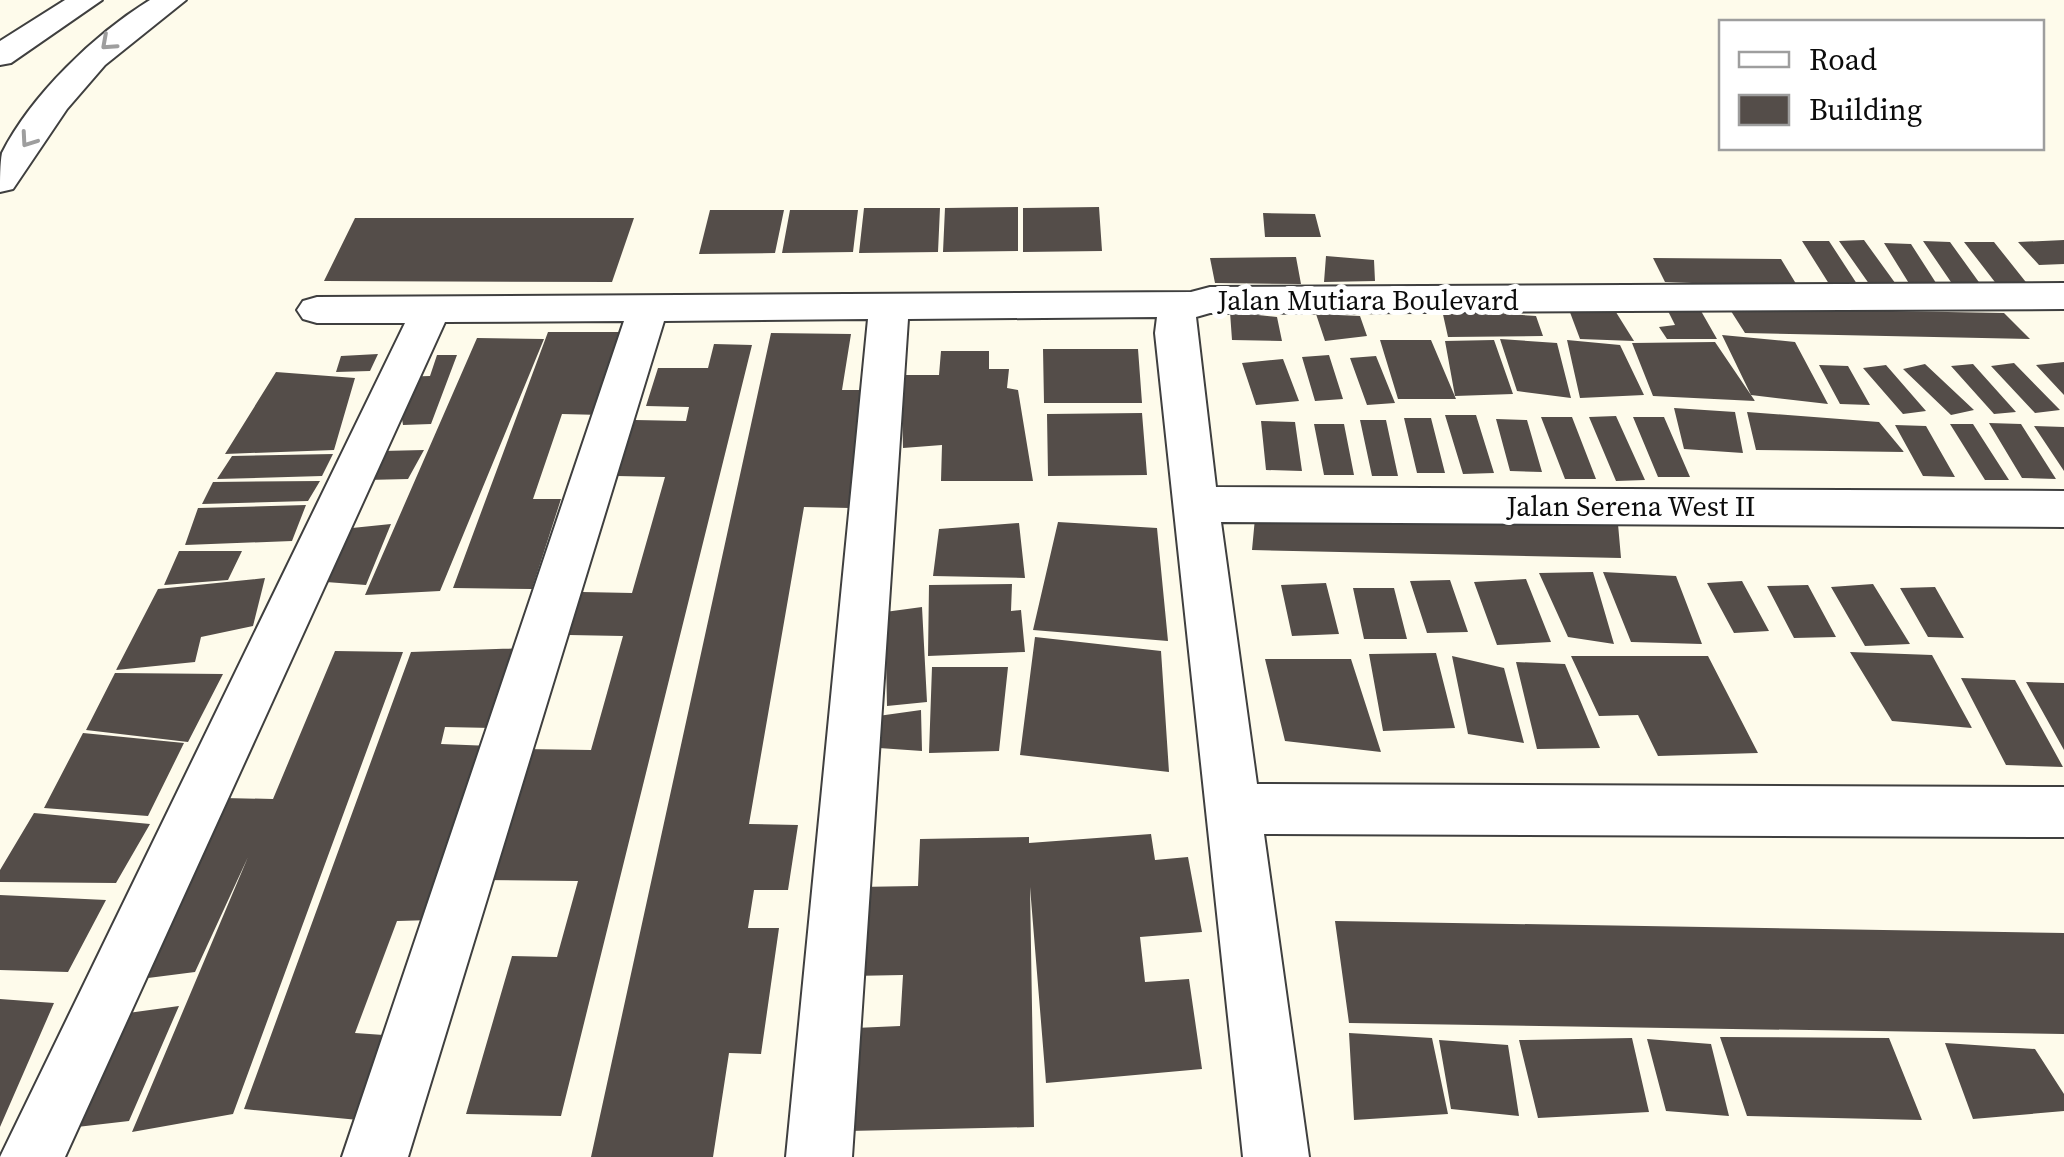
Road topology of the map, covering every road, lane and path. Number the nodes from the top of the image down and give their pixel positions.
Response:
1 (87, 0) edge
2 (171, 0) edge
3 (0, 56) edge
4 (0, 181) edge
5 (2064, 296) edge
6 (1188, 304) junction
7 (889, 306) junction
8 (648, 308) junction
9 (317, 310) dead end
10 (431, 310) junction
11 (1198, 504) junction
12 (2064, 508) edge
13 (1232, 809) junction
14 (2064, 812) edge
15 (31, 1157) edge
16 (375, 1157) edge
17 (819, 1157) edge
18 (1276, 1157) edge

1 - 3 street
2 -> 4 street
5 - 6 street, Jalan Mutiara Boulevard
6 - 7 street
6 - 11 street, Jalan Mutiara Boulevard
7 - 8 street
7 - 17 street
8 - 10 street
8 - 16 street
9 - 10 street
10 - 15 street
11 - 12 street, Jalan Serena West II
11 - 13 street, Jalan Mutiara Boulevard
13 - 14 street
13 - 18 street, Jalan Mutiara Boulevard

